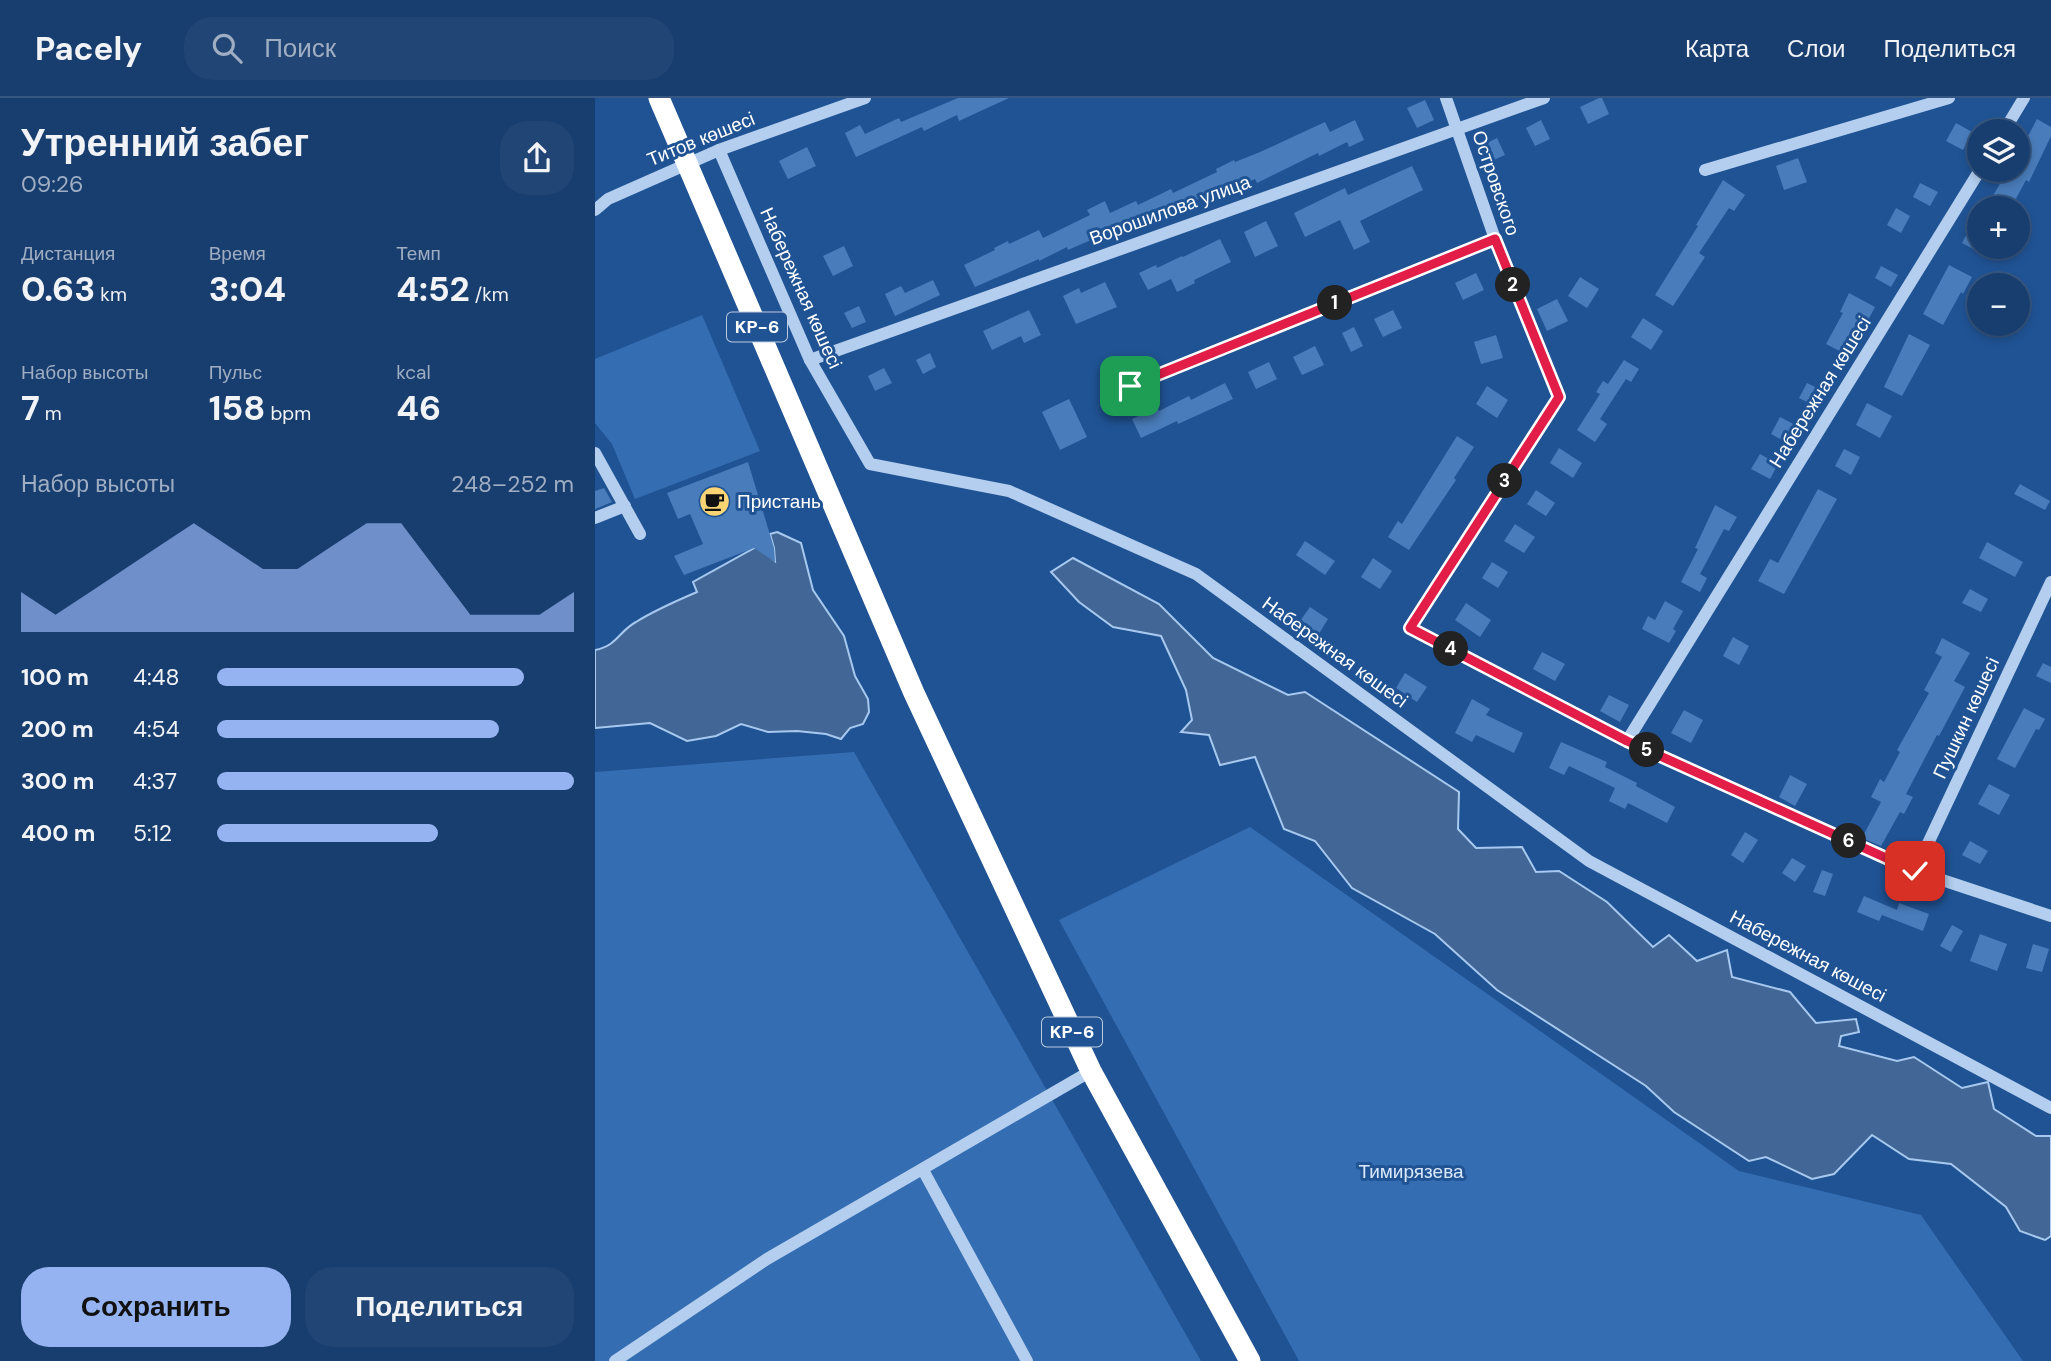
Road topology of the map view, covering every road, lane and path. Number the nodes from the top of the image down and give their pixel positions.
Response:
1 (659, 98) edge
2 (865, 98) edge
3 (1446, 98) edge
4 (1544, 98) edge
5 (1949, 98) edge
6 (2024, 98) edge
7 (2011, 119) edge
8 (1456, 128) junction
9 (719, 150) junction
10 (687, 164) junction
11 (1705, 170) dead end
12 (1973, 182) edge
13 (595, 210) edge
14 (1495, 239) junction
15 (810, 360) junction
16 (1130, 386) dead end
17 (595, 453) edge
18 (625, 506) junction
19 (595, 518) edge
20 (640, 534) dead end
21 (2051, 582) edge
22 (1627, 741) junction
23 (1915, 871) junction
24 (2051, 916) edge
25 (1091, 1071) junction
26 (2051, 1108) edge
27 (923, 1170) junction
28 (615, 1361) edge
29 (1027, 1361) edge
30 (1250, 1361) edge

1 - 10 highway, KP-6
2 - 9 street, Титов көшесі
3 - 8 street, Островского
4 - 8 street, Ворошилова улица
5 - 11 street
6 - 7 street
8 - 14 street, Островского
8 - 15 street, Ворошилова улица
9 - 10 street, Титов көшесі
9 - 15 street, Набережная көшесі
10 - 13 street, Титов көшесі
10 - 25 highway, KP-6
12 - 22 street, Набережная көшесі
14 - 16 street
14 - 22 street, Островского
15 - 26 street, Набережная көшесі
17 - 18 street
18 - 19 street
18 - 20 street
21 - 23 street, Пушкин көшесі
22 - 23 street
23 - 24 street
25 - 27 street
25 - 30 highway, KP-6
27 - 28 street
27 - 29 street

